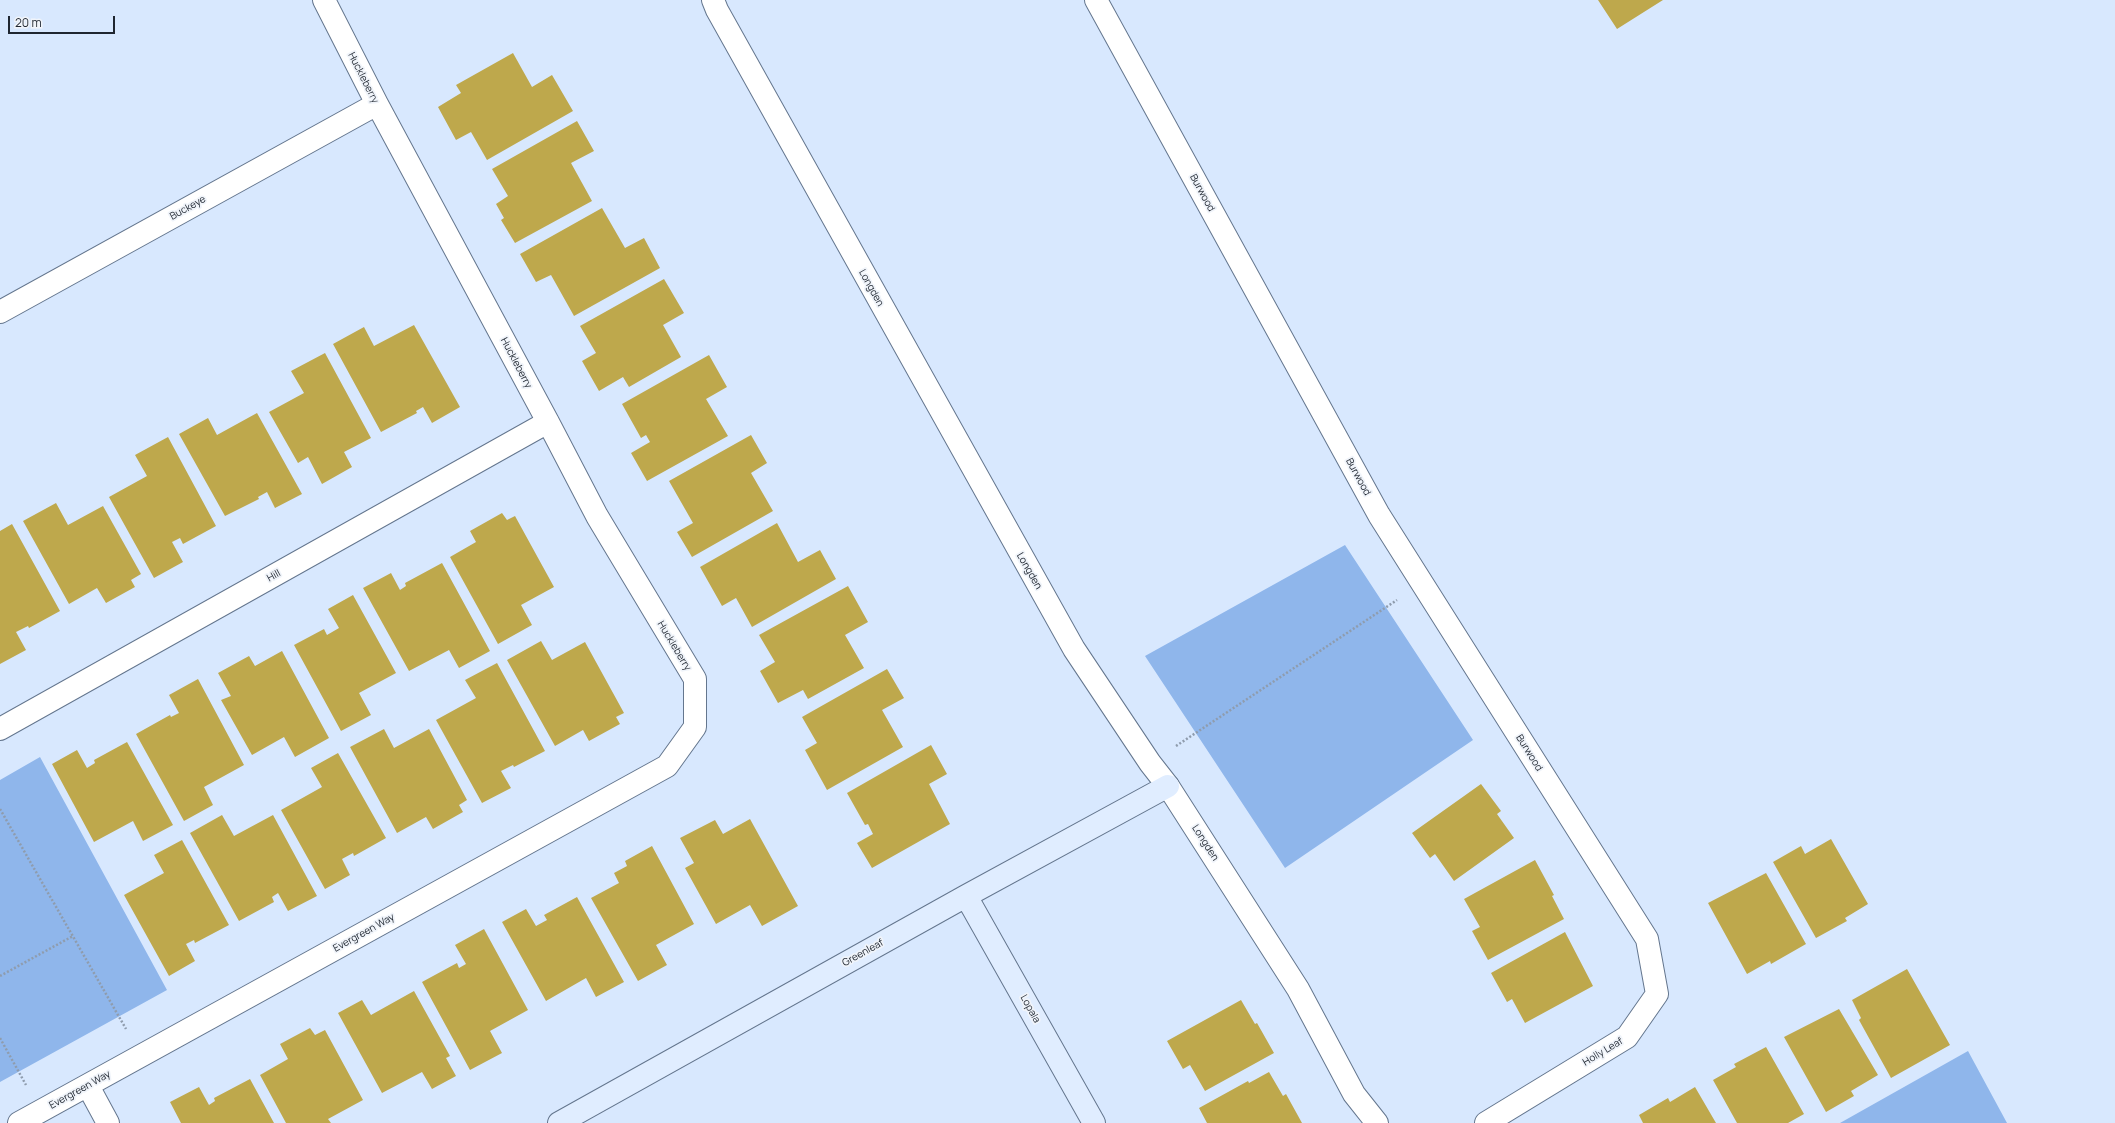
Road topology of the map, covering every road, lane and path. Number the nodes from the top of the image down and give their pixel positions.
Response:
1 (324, 0) edge
2 (713, 0) edge
3 (1096, 0) edge
4 (377, 104) junction
5 (0, 312) edge
6 (548, 422) junction
7 (1423, 583) junction
8 (695, 728) joint
9 (0, 729) edge
10 (1150, 763) junction
11 (1168, 786) junction
12 (0, 809) edge
13 (966, 896) junction
14 (73, 936) junction
15 (1646, 939) joint
16 (0, 976) edge
17 (0, 1038) edge
18 (141, 1056) junction
19 (88, 1086) junction
20 (41, 1111) junction
21 (19, 1123) edge
22 (108, 1123) edge
23 (559, 1123) edge
24 (1094, 1123) edge
25 (1377, 1123) edge
26 (1486, 1123) edge

1 - 4 street, Huckleberry
2 - 10 street, Longden
3 - 7 street, Burwood
4 - 5 street, Buckeye
4 - 6 street, Huckleberry
6 - 8 street, Huckleberry
6 - 9 street, Hill
7 - 10 path
7 - 15 street, Burwood
8 - 18 street, Evergreen Way
10 - 11 street, Longden
11 - 13 street, Greenleaf
11 - 25 street, Longden
12 - 14 path
13 - 23 street, Greenleaf
13 - 24 street, Lopala
14 - 16 path
14 - 18 path
15 - 26 street, Holly Leaf
17 - 20 path
18 - 19 street, Evergreen Way
19 - 20 street, Evergreen Way
19 - 22 street
20 - 21 street, Evergreen Way

